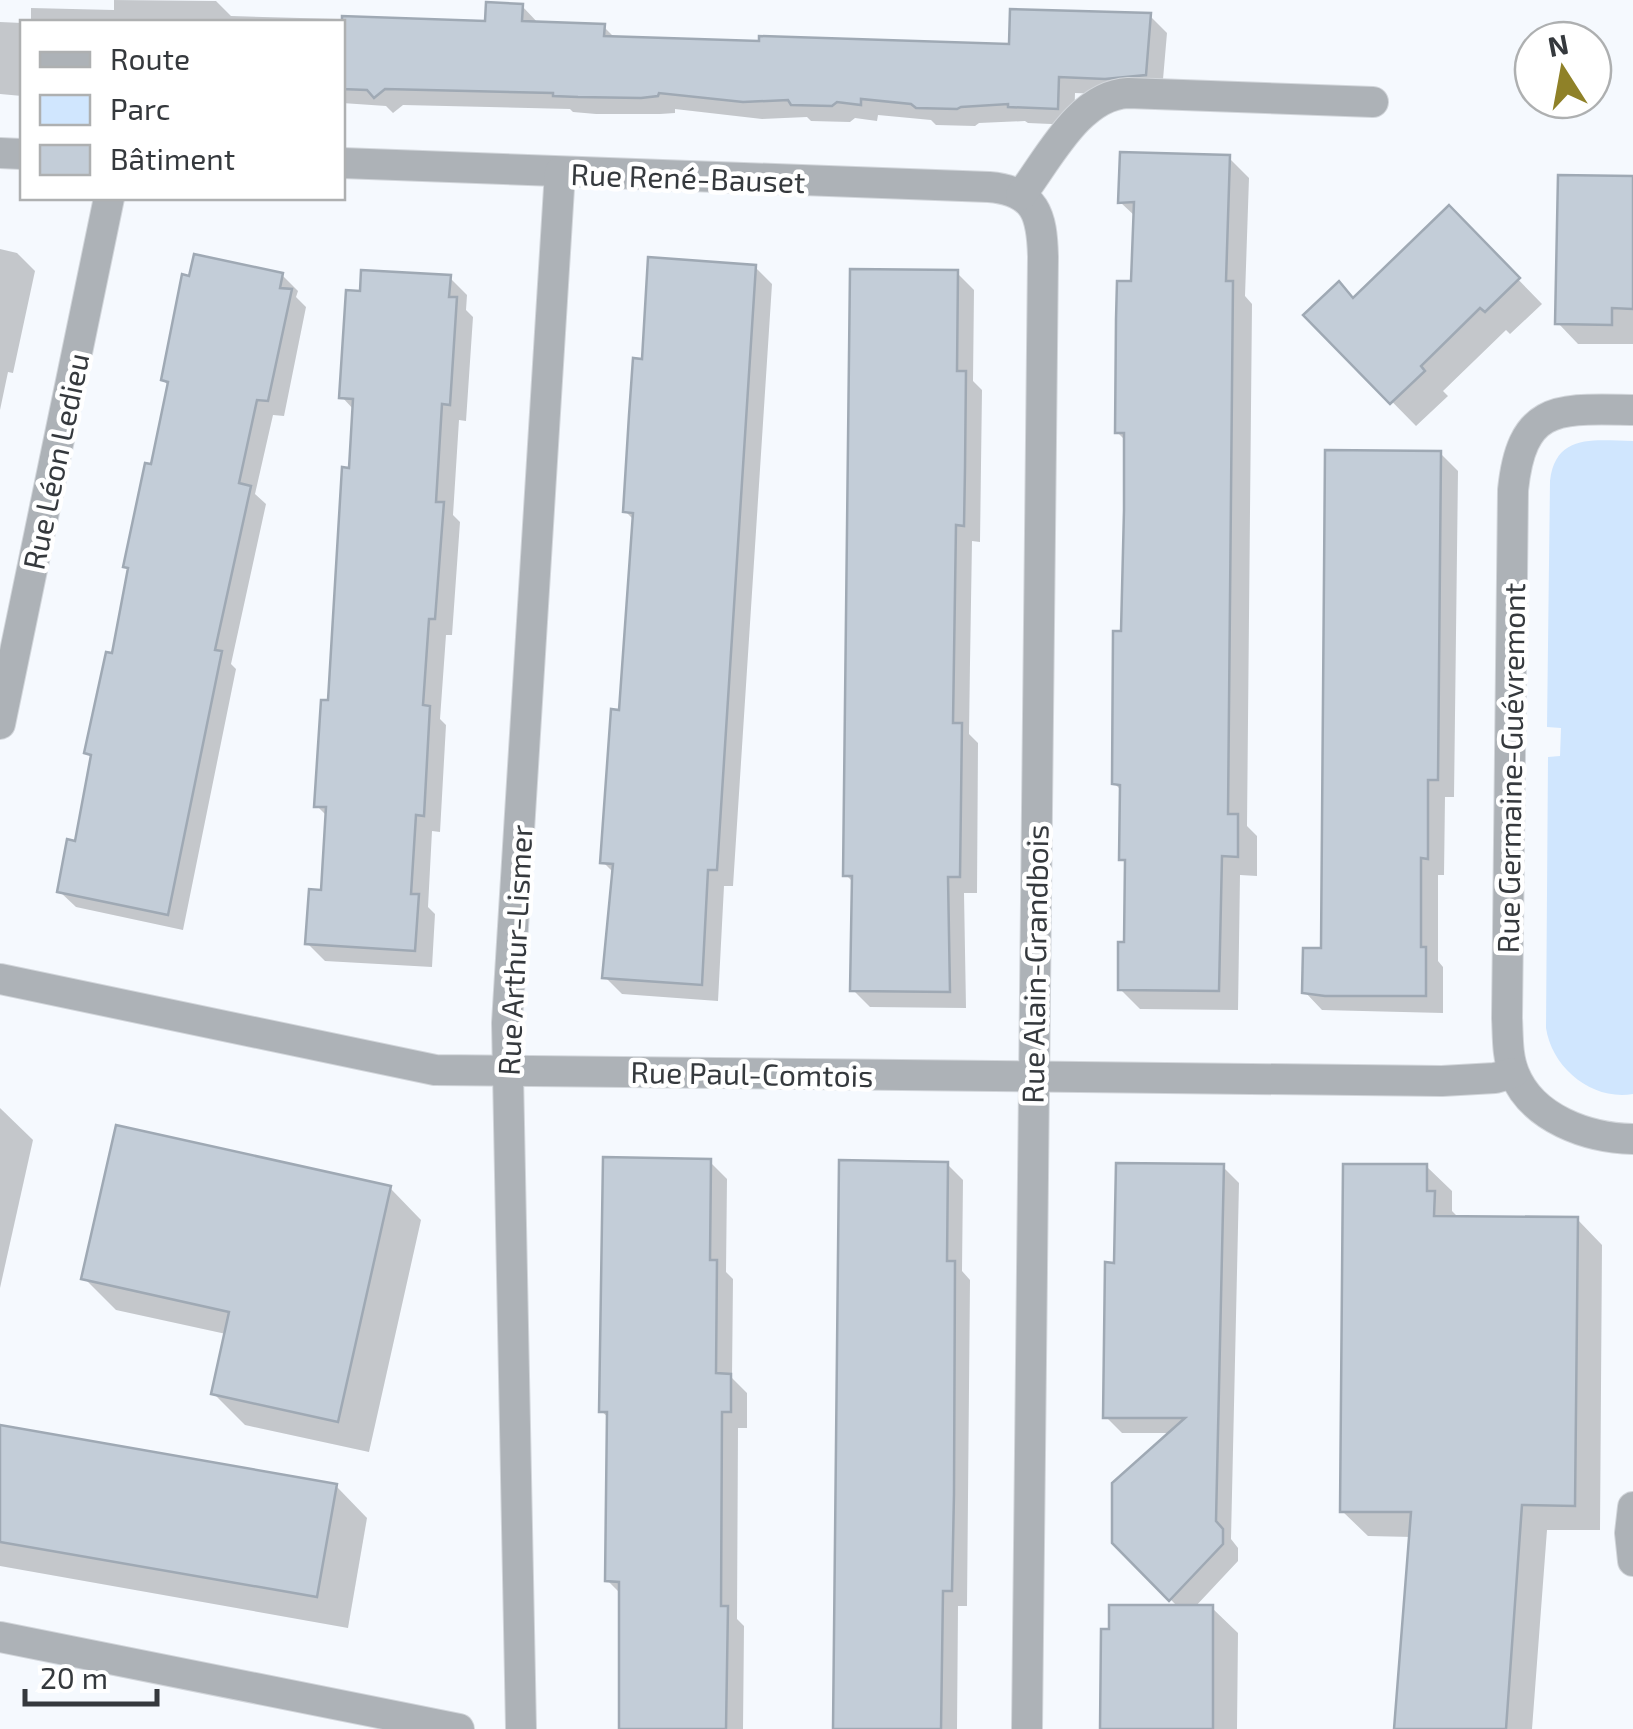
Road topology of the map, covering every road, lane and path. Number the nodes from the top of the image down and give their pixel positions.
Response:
1 (1373, 102) dead end
2 (345, 163) edge
3 (560, 172) junction
4 (1025, 199) junction
5 (109, 200) edge
6 (1633, 410) edge
7 (0, 724) edge
8 (0, 979) edge
9 (508, 1072) junction
10 (1514, 1073) junction
11 (1033, 1078) junction
12 (1633, 1139) edge
13 (1633, 1508) edge
14 (1632, 1556) edge
15 (0, 1637) edge
16 (459, 1729) edge
17 (521, 1729) edge
18 (1027, 1729) edge

1 - 4 street
2 - 3 street, Rue René-Bauset
3 - 4 street, Rue René-Bauset
3 - 9 street, Rue Arthur-Lismer
4 - 11 street, Rue Alain-Grandbois
5 - 7 street, Rue Léon Ledieu
6 - 10 street, Rue Germaine-Guévremont
8 - 9 street, Rue Paul-Comtois
9 - 11 street, Rue Paul-Comtois
9 - 17 street, Rue Arthur-Lismer
10 - 11 street, Rue Paul-Comtois
10 - 12 street
11 - 18 street, Rue Alain-Grandbois
13 - 14 street
15 - 16 street

